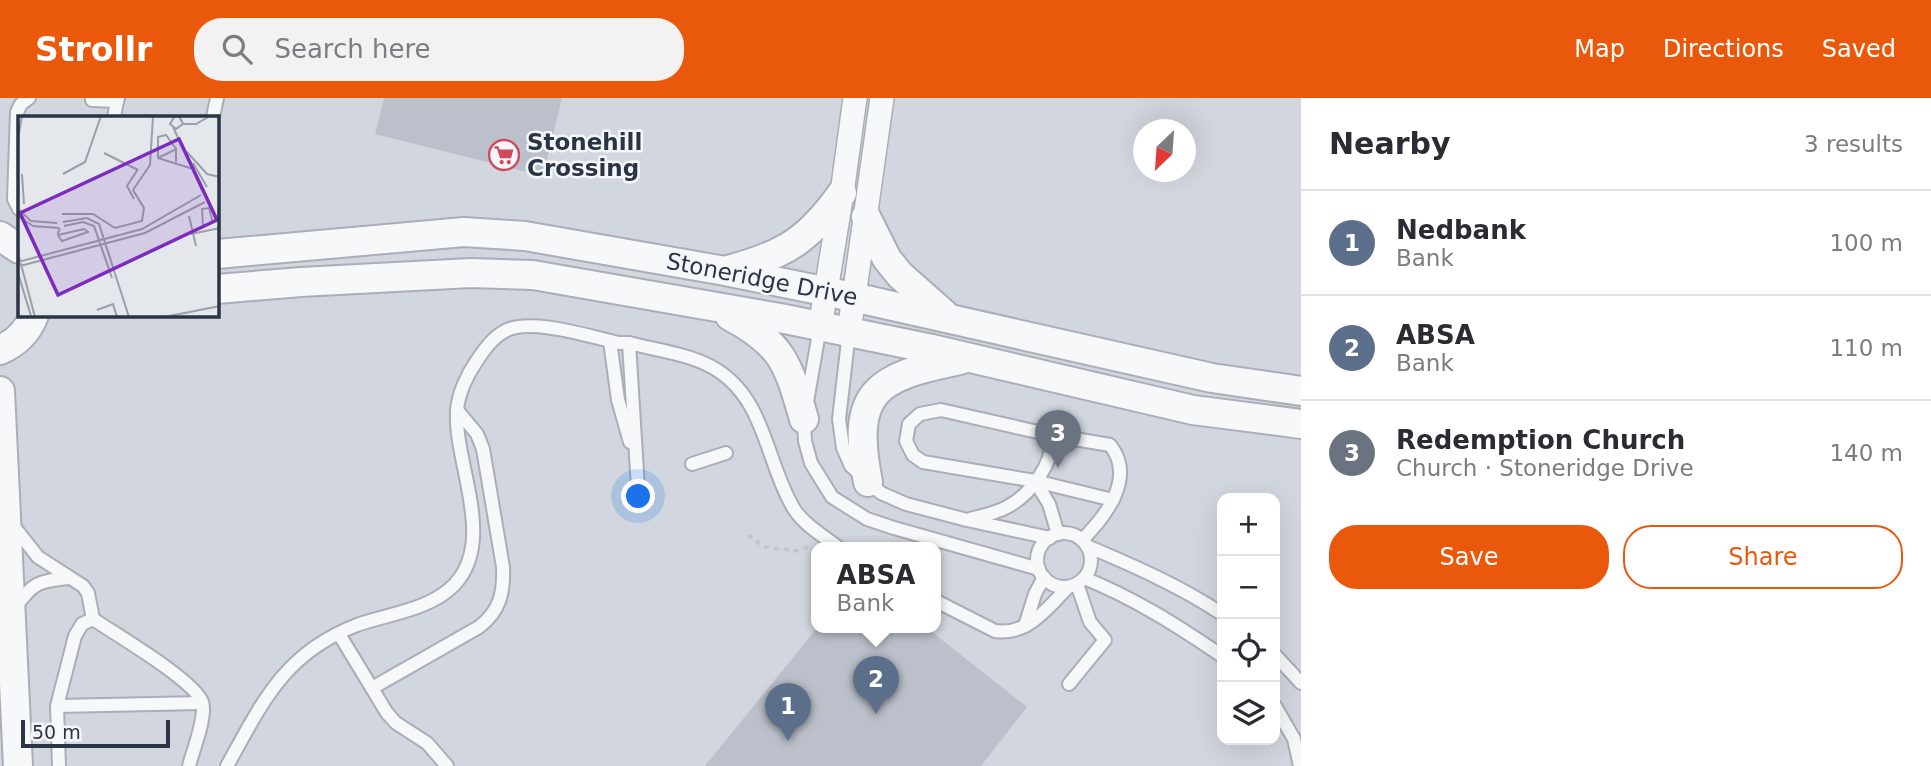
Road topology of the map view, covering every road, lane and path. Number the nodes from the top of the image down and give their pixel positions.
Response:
1 (29, 98) edge
2 (217, 98) edge
3 (855, 98) edge
4 (882, 98) edge
5 (92, 100) edge
6 (118, 100) edge
7 (213, 116) edge
8 (842, 193) junction
9 (18, 207) edge
10 (866, 217) junction
11 (0, 236) edge
12 (18, 248) edge
13 (219, 254) edge
14 (725, 271) junction
15 (219, 289) edge
16 (825, 291) junction
17 (853, 297) junction
18 (715, 308) junction
19 (948, 317) junction
20 (40, 318) edge
21 (820, 327) junction
22 (849, 332) junction
23 (610, 341) junction
24 (629, 343) junction
25 (2, 358) edge
26 (966, 358) junction
27 (0, 391) edge
28 (1301, 391) edge
29 (457, 410) junction
30 (804, 419) junction
31 (1301, 424) edge
32 (1051, 435) junction
33 (726, 453) dead end
34 (635, 463) junction
35 (692, 464) dead end
36 (1035, 481) junction
37 (868, 482) junction
38 (638, 488) dead end
39 (1113, 500) junction
40 (6, 517) junction
41 (967, 520) junction
42 (748, 535) dead end
43 (1054, 536) junction
44 (831, 542) edge
45 (940, 542) edge
46 (941, 542) edge
47 (1085, 543) junction
48 (800, 551) dead end
49 (1041, 573) junction
50 (69, 578) junction
51 (1076, 583) junction
52 (941, 604) edge
53 (1217, 611) edge
54 (11, 614) junction
55 (93, 619) junction
56 (1024, 626) junction
57 (339, 634) junction
58 (1217, 653) edge
59 (1280, 660) edge
60 (1301, 683) edge
61 (1069, 684) dead end
62 (372, 688) junction
63 (202, 703) junction
64 (57, 706) junction
65 (1280, 715) edge
66 (18, 766) edge
67 (59, 766) edge
68 (189, 766) edge
69 (227, 766) edge
70 (447, 766) edge
71 (1300, 766) edge

1 - 9 lane
2 - 7 lane
3 - 8 street
4 - 10 street
5 - 6 lane
8 - 14 street
8 - 16 street
10 - 17 street
10 - 19 street
11 - 12 street
13 - 14 street, Stoneridge Drive
14 - 16 street, Stoneridge Drive
15 - 18 street, Stoneridge Drive
16 - 17 street, Stoneridge Drive
16 - 21 street
17 - 19 street, Stoneridge Drive
17 - 22 street
18 - 21 street, Stoneridge Drive
18 - 30 street
19 - 28 street, Stoneridge Drive
20 - 25 street
21 - 22 street, Stoneridge Drive
21 - 30 lane
22 - 26 street, Stoneridge Drive
22 - 37 lane
23 - 24 lane
23 - 29 lane
23 - 34 lane
24 - 34 lane
24 - 44 lane
26 - 31 street, Stoneridge Drive
26 - 37 street
27 - 40 street
29 - 57 lane
29 - 62 lane
30 - 45 lane
32 - 36 lane
32 - 36 lane
32 - 39 lane
33 - 35 lane
34 - 38 lane
36 - 39 lane
36 - 41 lane
36 - 43 lane
37 - 41 lane
39 - 47 lane
40 - 50 lane
40 - 54 street
41 - 43 lane
42 - 48 path
43 - 47 lane
43 - 49 lane
46 - 49 lane
47 - 51 lane
47 - 53 lane
49 - 51 lane
49 - 56 lane
50 - 54 lane
50 - 55 lane
51 - 56 lane
51 - 58 lane
51 - 61 lane
52 - 56 lane
54 - 66 street
55 - 63 lane
55 - 64 lane
57 - 62 lane
57 - 69 lane
59 - 60 lane
62 - 70 lane
63 - 64 lane
63 - 68 lane
64 - 67 lane
65 - 71 lane

